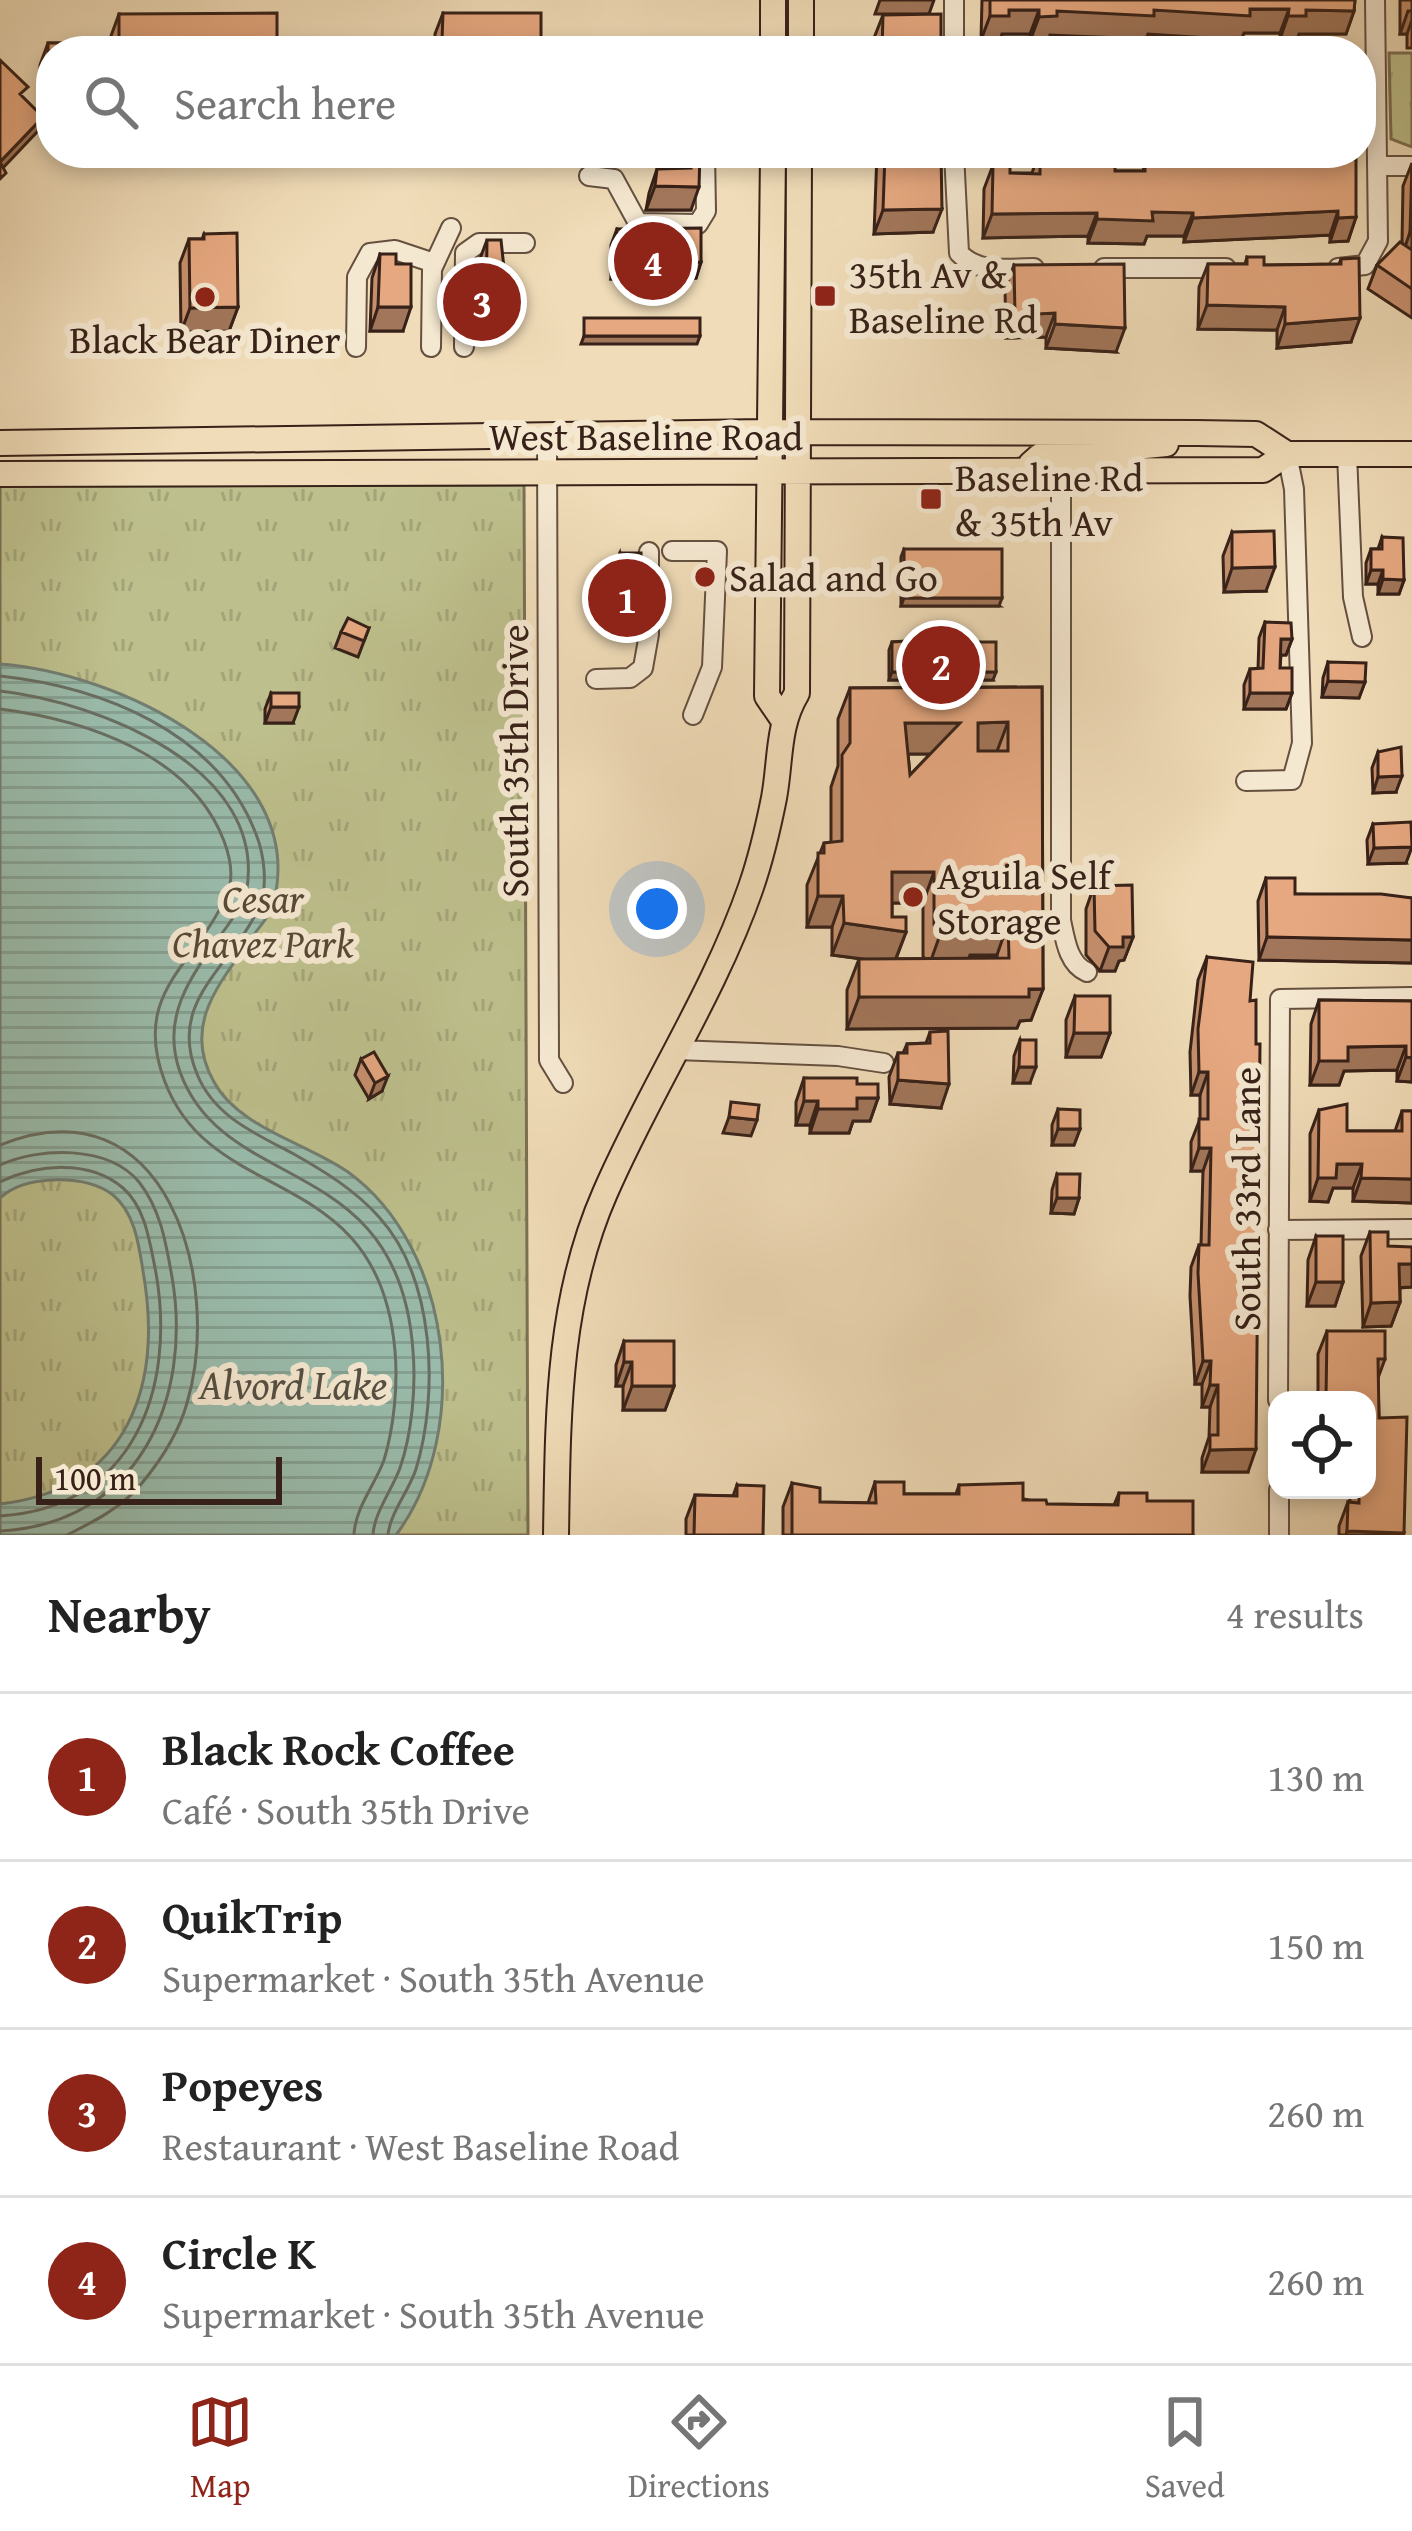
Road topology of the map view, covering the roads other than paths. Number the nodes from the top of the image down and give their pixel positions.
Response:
1 (954, 0) edge
2 (1375, 0) edge
3 (773, 9) edge
4 (801, 10) edge
5 (954, 36) edge
6 (1371, 36) edge
7 (1376, 155) edge
8 (1377, 166) junction
9 (1412, 166) edge
10 (705, 168) edge
11 (772, 168) edge
12 (799, 168) edge
13 (954, 168) edge
14 (589, 176) dead end
15 (451, 228) dead end
16 (525, 243) dead end
17 (434, 262) junction
18 (1056, 268) edge
19 (1080, 268) edge
20 (1248, 268) edge
21 (1320, 268) edge
22 (356, 346) dead end
23 (431, 347) dead end
24 (464, 347) dead end
25 (772, 432) junction
26 (799, 432) junction
27 (1197, 433) junction
28 (547, 434) junction
29 (320, 439) junction
30 (0, 443) edge
31 (1287, 454) junction
32 (1347, 454) junction
33 (1412, 454) edge
34 (1027, 471) junction
35 (1061, 471) junction
36 (547, 472) junction
37 (771, 472) junction
38 (799, 472) junction
39 (321, 473) junction
40 (0, 474) edge
41 (672, 551) dead end
42 (649, 552) dead end
43 (1362, 638) dead end
44 (596, 680) dead end
45 (693, 715) dead end
46 (782, 718) junction
47 (1246, 781) dead end
48 (1088, 972) dead end
49 (1412, 997) edge
50 (676, 1050) junction
51 (884, 1063) dead end
52 (563, 1084) dead end
53 (1412, 1229) edge
54 (1278, 1230) junction
55 (1278, 1391) edge
56 (1279, 1499) edge
57 (556, 1535) edge
58 (1279, 1535) edge

1 - 5 street
2 - 6 street
3 - 4 main road
7 - 8 street
8 - 9 street
8 - 21 street
10 - 14 street
11 - 25 main road
12 - 26 main road
13 - 18 street
15 - 17 street
16 - 24 street
17 - 22 street
17 - 23 street
19 - 20 street
25 - 26 main road, West Baseline Road
25 - 28 main road, West Baseline Road
25 - 37 main road
26 - 27 main road, West Baseline Road
26 - 38 main road
27 - 31 main road, West Baseline Road
27 - 34 main road
28 - 29 main road, West Baseline Road
28 - 36 street, South 35th Drive
29 - 30 main road, West Baseline Road
29 - 39 main road
31 - 32 main road, West Baseline Road
31 - 35 main road, West Baseline Road
31 - 47 street
32 - 33 main road, West Baseline Road
32 - 43 street
34 - 35 main road, West Baseline Road
34 - 38 main road, West Baseline Road
35 - 48 street
36 - 37 main road, West Baseline Road
36 - 39 main road, West Baseline Road
36 - 52 street, South 35th Drive
37 - 38 main road, West Baseline Road
37 - 46 main road
38 - 46 main road
39 - 40 main road, West Baseline Road
41 - 45 street
42 - 44 street
46 - 50 main road
49 - 54 street, South 33rd Lane
50 - 51 street
50 - 57 main road
53 - 54 street
54 - 55 street, South 33rd Lane
56 - 58 street

